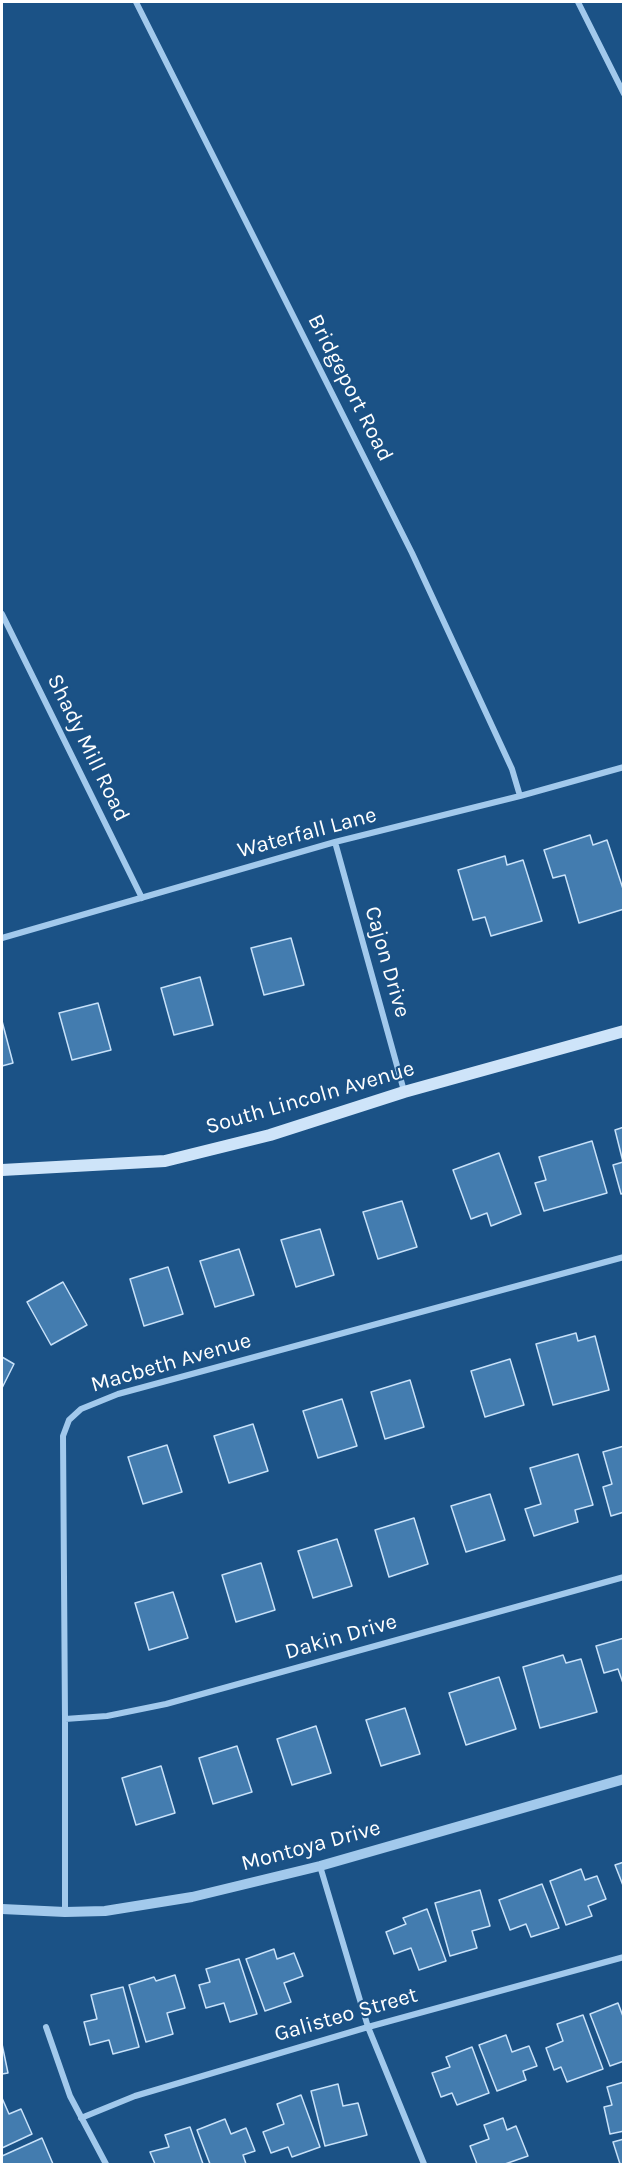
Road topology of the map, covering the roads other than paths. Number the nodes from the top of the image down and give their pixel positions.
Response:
1 (136, 2) edge
2 (578, 2) edge
3 (624, 94) edge
4 (2, 614) edge
5 (624, 767) edge
6 (520, 796) junction
7 (335, 842) junction
8 (142, 898) junction
9 (2, 938) edge
10 (624, 1031) edge
11 (405, 1092) junction
12 (2, 1170) edge
13 (624, 1257) edge
14 (624, 1576) edge
15 (66, 1719) junction
16 (624, 1779) edge
17 (320, 1866) junction
18 (2, 1909) edge
19 (65, 1912) junction
20 (624, 1957) edge
21 (46, 2027) dead end
22 (368, 2027) junction
23 (81, 2118) junction
24 (105, 2164) edge
25 (424, 2164) edge

1 - 6 street, Bridgeport Road
2 - 3 street
4 - 8 street, Shady Mill Road
5 - 6 street, Waterfall Lane
6 - 7 street, Waterfall Lane
7 - 8 street, Waterfall Lane
7 - 11 street, Cajon Drive
8 - 9 street, Waterfall Lane
10 - 11 main road, South Lincoln Avenue
11 - 12 main road, South Lincoln Avenue
13 - 15 street, Macbeth Avenue
14 - 15 street, Dakin Drive
15 - 19 street, Macbeth Avenue
16 - 17 street, Montoya Drive
17 - 19 street, Montoya Drive
17 - 22 street
18 - 19 street, Montoya Drive
20 - 22 street, Galisteo Street
21 - 23 street
22 - 23 street, Galisteo Street
22 - 25 street
23 - 24 street

